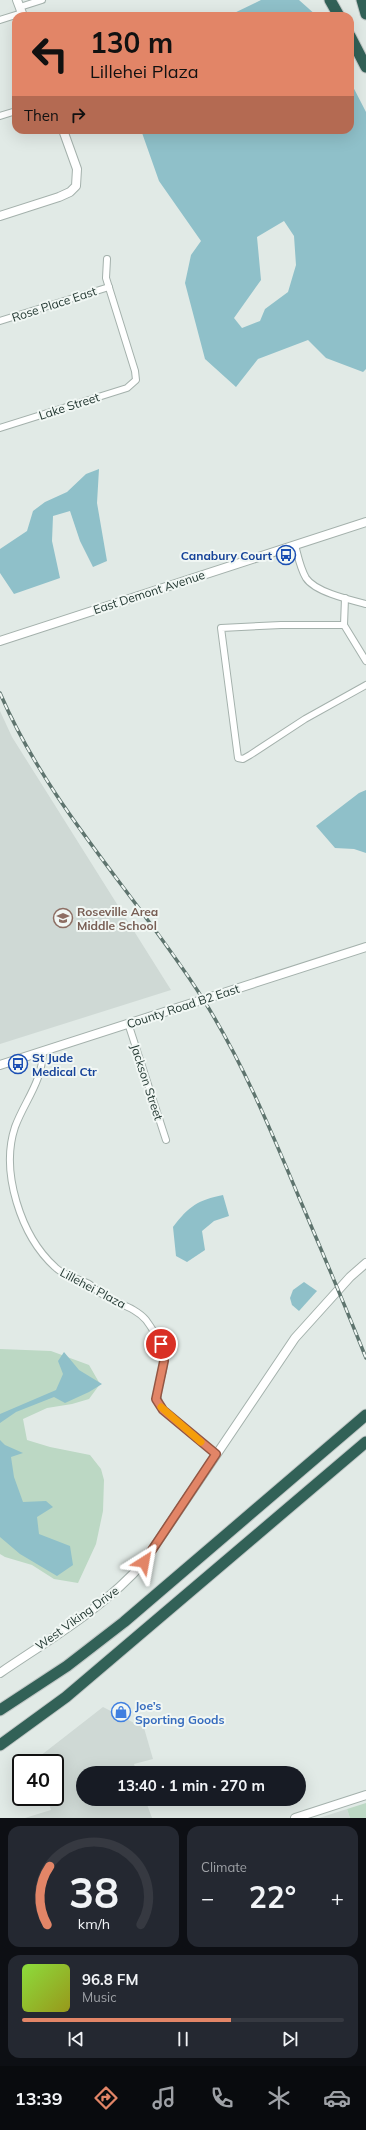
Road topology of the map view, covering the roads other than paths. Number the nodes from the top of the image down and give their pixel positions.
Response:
1 (42, 0) edge
2 (330, 0) edge
3 (362, 0) edge
4 (20, 9) edge
5 (337, 12) edge
6 (12, 13) edge
7 (366, 14) edge
8 (0, 20) edge
9 (354, 44) edge
10 (366, 67) edge
11 (12, 112) edge
12 (0, 116) edge
13 (64, 134) edge
14 (0, 216) edge
15 (107, 259) dead end
16 (109, 286) junction
17 (0, 321) edge
18 (0, 428) edge
19 (366, 522) edge
20 (295, 545) junction
21 (345, 598) junction
22 (366, 604) edge
23 (344, 625) junction
24 (0, 639) edge
25 (366, 661) edge
26 (366, 685) edge
27 (366, 947) edge
28 (128, 1023) junction
29 (43, 1051) junction
30 (0, 1065) edge
31 (166, 1140) dead end
32 (366, 1263) edge
33 (366, 1415) edge
34 (366, 1442) edge
35 (216, 1454) junction
36 (123, 1647) junction
37 (0, 1673) edge
38 (27, 1693) junction
39 (0, 1706) edge
40 (0, 1710) edge
41 (0, 1736) edge
42 (0, 1745) edge
43 (366, 1795) edge
44 (295, 1818) edge

1 - 4 street
2 - 5 highway
3 - 7 highway
6 - 8 street
9 - 10 highway
11 - 12 street
13 - 14 street
15 - 16 street
16 - 17 street, Rose Place East
16 - 18 street, Lake Street
19 - 20 street, East Demont Avenue
20 - 21 street
20 - 24 street, East Demont Avenue
21 - 22 street
21 - 23 street
23 - 25 street
23 - 26 street
27 - 28 street, County Road B2 East
28 - 29 street, County Road B2 East
28 - 31 street, Jackson Street
29 - 30 street, County Road B2 East
29 - 35 street, Lillehei Plaza
32 - 35 street, West Viking Drive
33 - 38 highway
34 - 36 highway
35 - 37 street, West Viking Drive
36 - 41 highway
36 - 42 highway
38 - 39 highway
38 - 40 highway
43 - 44 street

